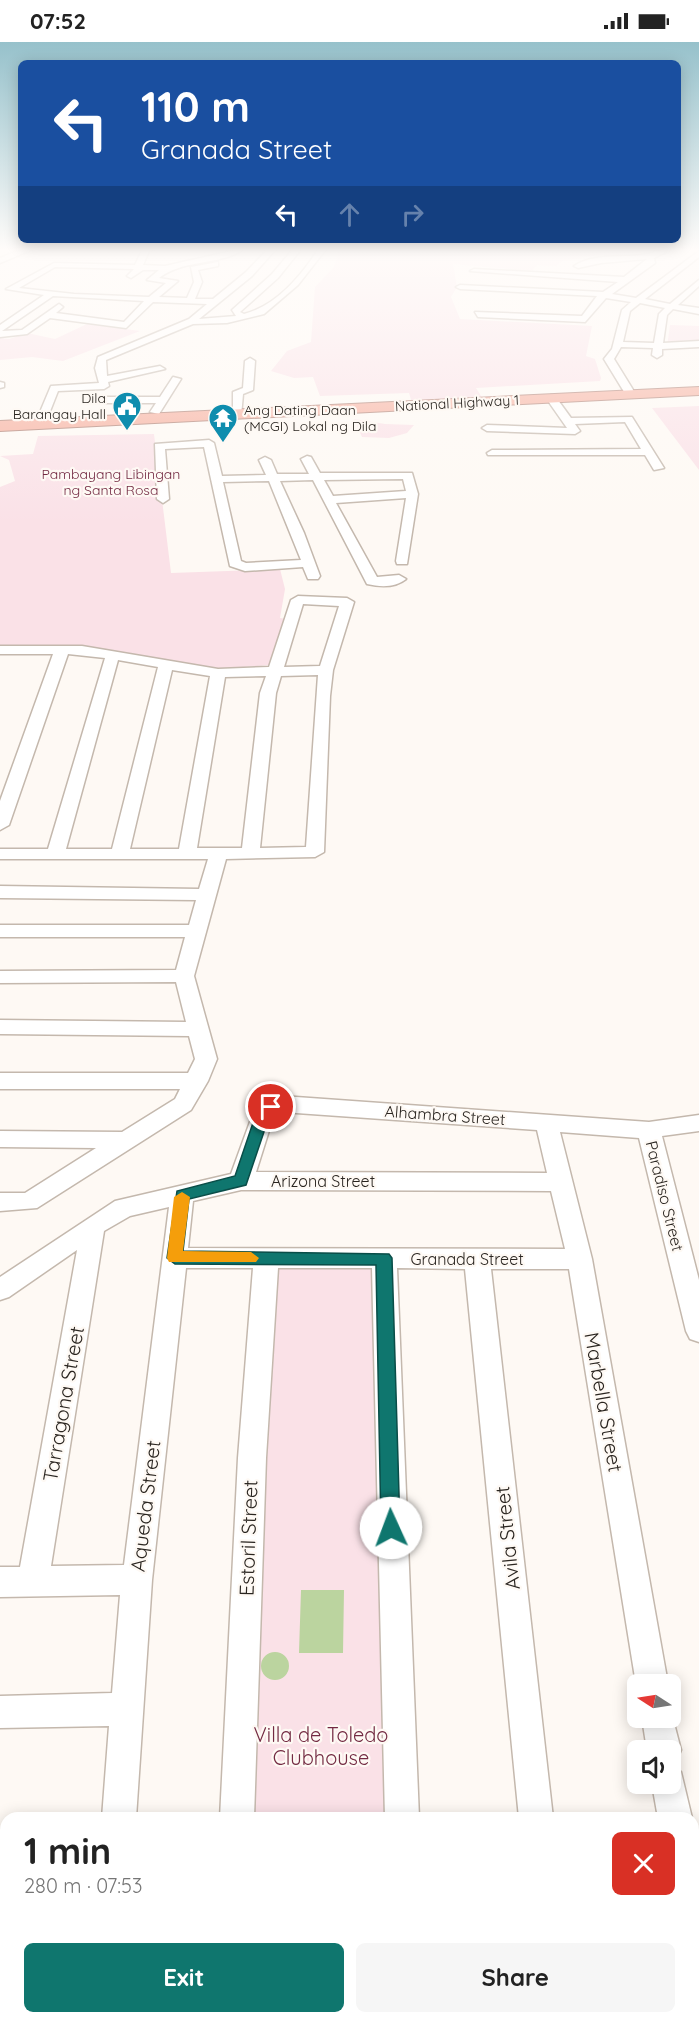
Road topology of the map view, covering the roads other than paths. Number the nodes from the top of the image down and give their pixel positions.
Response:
1 (144, 340) edge
2 (619, 340) edge
3 (659, 340) edge
4 (699, 344) edge
5 (617, 347) junction
6 (658, 350) junction
7 (250, 361) dead end
8 (160, 369) dead end
9 (176, 379) dead end
10 (102, 380) junction
11 (699, 390) edge
12 (630, 393) junction
13 (551, 398) junction
14 (100, 400) dead end
15 (161, 400) junction
16 (237, 414) junction
17 (153, 418) junction
18 (568, 421) junction
19 (40, 424) junction
20 (0, 426) edge
21 (486, 428) dead end
22 (195, 430) junction
23 (575, 431) junction
24 (648, 452) junction
25 (492, 453) dead end
26 (590, 454) junction
27 (307, 459) dead end
28 (265, 460) dead end
29 (596, 464) dead end
30 (658, 468) dead end
31 (317, 476) junction
32 (273, 478) junction
33 (219, 479) junction
34 (412, 494) junction
35 (163, 499) dead end
36 (328, 500) junction
37 (402, 561) dead end
38 (308, 563) junction
39 (313, 576) dead end
40 (399, 579) dead end
41 (4, 650) edge
42 (62, 650) junction
43 (113, 654) junction
44 (166, 664) junction
45 (0, 667) edge
46 (326, 670) junction
47 (276, 671) junction
48 (218, 673) junction
49 (0, 825) edge
50 (250, 853) junction
51 (0, 854) edge
52 (120, 854) junction
53 (187, 854) junction
54 (219, 854) junction
55 (54, 855) junction
56 (0, 892) edge
57 (207, 895) junction
58 (0, 931) edge
59 (196, 932) junction
60 (184, 976) junction
61 (0, 977) edge
62 (0, 1027) edge
63 (196, 1029) junction
64 (0, 1081) edge
65 (197, 1081) junction
66 (546, 1122) junction
67 (699, 1123) edge
68 (649, 1130) junction
69 (0, 1140) edge
70 (129, 1140) junction
71 (241, 1181) junction
72 (561, 1182) junction
73 (182, 1195) junction
74 (0, 1202) edge
75 (93, 1226) junction
76 (175, 1258) junction
77 (266, 1258) junction
78 (384, 1258) junction
79 (477, 1259) junction
80 (580, 1259) junction
81 (0, 1290) edge
82 (699, 1331) edge
83 (137, 1580) junction
84 (0, 1582) edge
85 (33, 1582) junction
86 (650, 1674) edge
87 (127, 1709) junction
88 (0, 1712) edge
89 (671, 1794) edge
90 (118, 1812) edge
91 (237, 1812) edge
92 (402, 1812) edge
93 (535, 1812) edge
94 (674, 1812) edge

1 - 10 street
2 - 5 street
3 - 6 street
4 - 6 street
5 - 6 street
5 - 12 street
7 - 16 street
8 - 10 street
9 - 15 street
10 - 19 street
11 - 12 highway, National Highway 1
12 - 13 highway, National Highway 1
13 - 16 highway, National Highway 1
13 - 18 street
14 - 15 street
15 - 17 street
16 - 22 highway, National Highway 1
17 - 19 highway, National Highway 1
17 - 22 highway, National Highway 1
18 - 23 street
18 - 24 street
19 - 20 highway, National Highway 1
21 - 23 street
22 - 33 street
22 - 35 street
23 - 26 street
24 - 26 street
24 - 30 street
25 - 26 street
26 - 29 street
27 - 31 street
28 - 32 street
31 - 32 street
31 - 34 street
31 - 36 street
32 - 33 street
32 - 38 street
33 - 38 street
34 - 36 street
34 - 37 street
36 - 40 street
38 - 39 street
41 - 42 street
41 - 45 street
42 - 43 street
42 - 49 street
43 - 44 street
43 - 55 street
44 - 48 street
44 - 52 street
46 - 47 street
46 - 47 street
46 - 50 street
47 - 48 street
47 - 50 street
48 - 53 street
50 - 54 street
51 - 55 street
52 - 53 street
52 - 55 street
53 - 54 street
54 - 57 street
56 - 57 street
57 - 59 street
58 - 59 street
59 - 60 street
60 - 61 street
60 - 63 street
62 - 63 street
63 - 65 street
64 - 65 street
65 - 70 street
66 - 68 street, Alhambra Street
66 - 71 street, Alhambra Street
66 - 72 street, Marbella Street
67 - 68 street, Alhambra Street
68 - 82 street, Paradiso Street
69 - 70 street
70 - 74 street
71 - 72 street, Arizona Street
71 - 73 street, Arizona Street
72 - 80 street, Marbella Street
73 - 75 street, Arizona Street
73 - 76 street, Aqueda Street
75 - 81 street, Arizona Street
75 - 85 street, Tarragona Street
76 - 77 street, Granada Street
76 - 83 street, Aqueda Street
77 - 78 street, Granada Street
77 - 91 street, Estoril Street
78 - 79 street, Granada Street
78 - 92 street
79 - 80 street, Granada Street
79 - 93 street, Avila Street
80 - 86 street, Marbella Street
83 - 85 street
83 - 87 street, Aqueda Street
84 - 85 street
87 - 88 street
87 - 90 street, Aqueda Street
89 - 94 street

